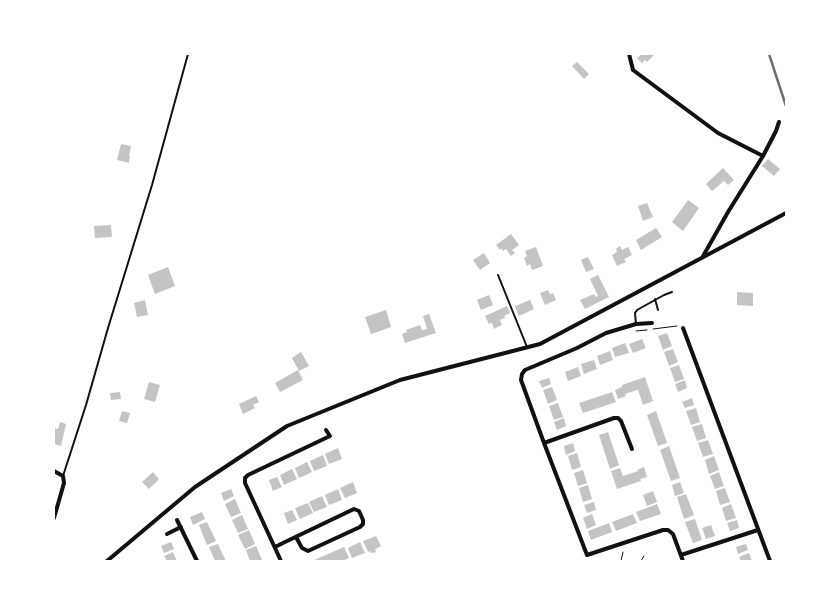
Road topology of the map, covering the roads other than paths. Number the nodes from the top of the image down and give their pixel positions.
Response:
1 (188, 54) edge
2 (629, 54) edge
3 (779, 122) dead end
4 (763, 156) junction
5 (786, 213) edge
6 (702, 258) junction
7 (498, 275) dead end
8 (672, 292) dead end
9 (655, 300) junction
10 (658, 310) dead end
11 (652, 323) dead end
12 (636, 324) junction
13 (683, 328) dead end
14 (527, 347) junction
15 (326, 430) dead end
16 (544, 443) junction
17 (632, 449) dead end
18 (54, 471) edge
19 (63, 476) junction
20 (54, 518) edge
21 (177, 520) dead end
22 (181, 527) junction
23 (758, 530) junction
24 (167, 534) dead end
25 (296, 537) junction
26 (275, 547) junction
27 (680, 555) junction
28 (107, 561) edge
29 (197, 561) edge
30 (281, 561) edge
31 (683, 561) edge
32 (770, 561) edge

1 - 19 lane
2 - 4 street
3 - 4 street
4 - 6 street
5 - 6 street
6 - 14 street
7 - 14 lane
8 - 9 lane
9 - 10 lane
9 - 12 lane
11 - 12 street
12 - 16 street
13 - 23 street
14 - 28 street
15 - 26 street
16 - 17 street
16 - 27 street
18 - 19 street
19 - 20 street
21 - 22 street
22 - 24 street
22 - 29 street
23 - 27 street
23 - 32 street
25 - 25 street
25 - 26 street
26 - 30 street
27 - 31 street

